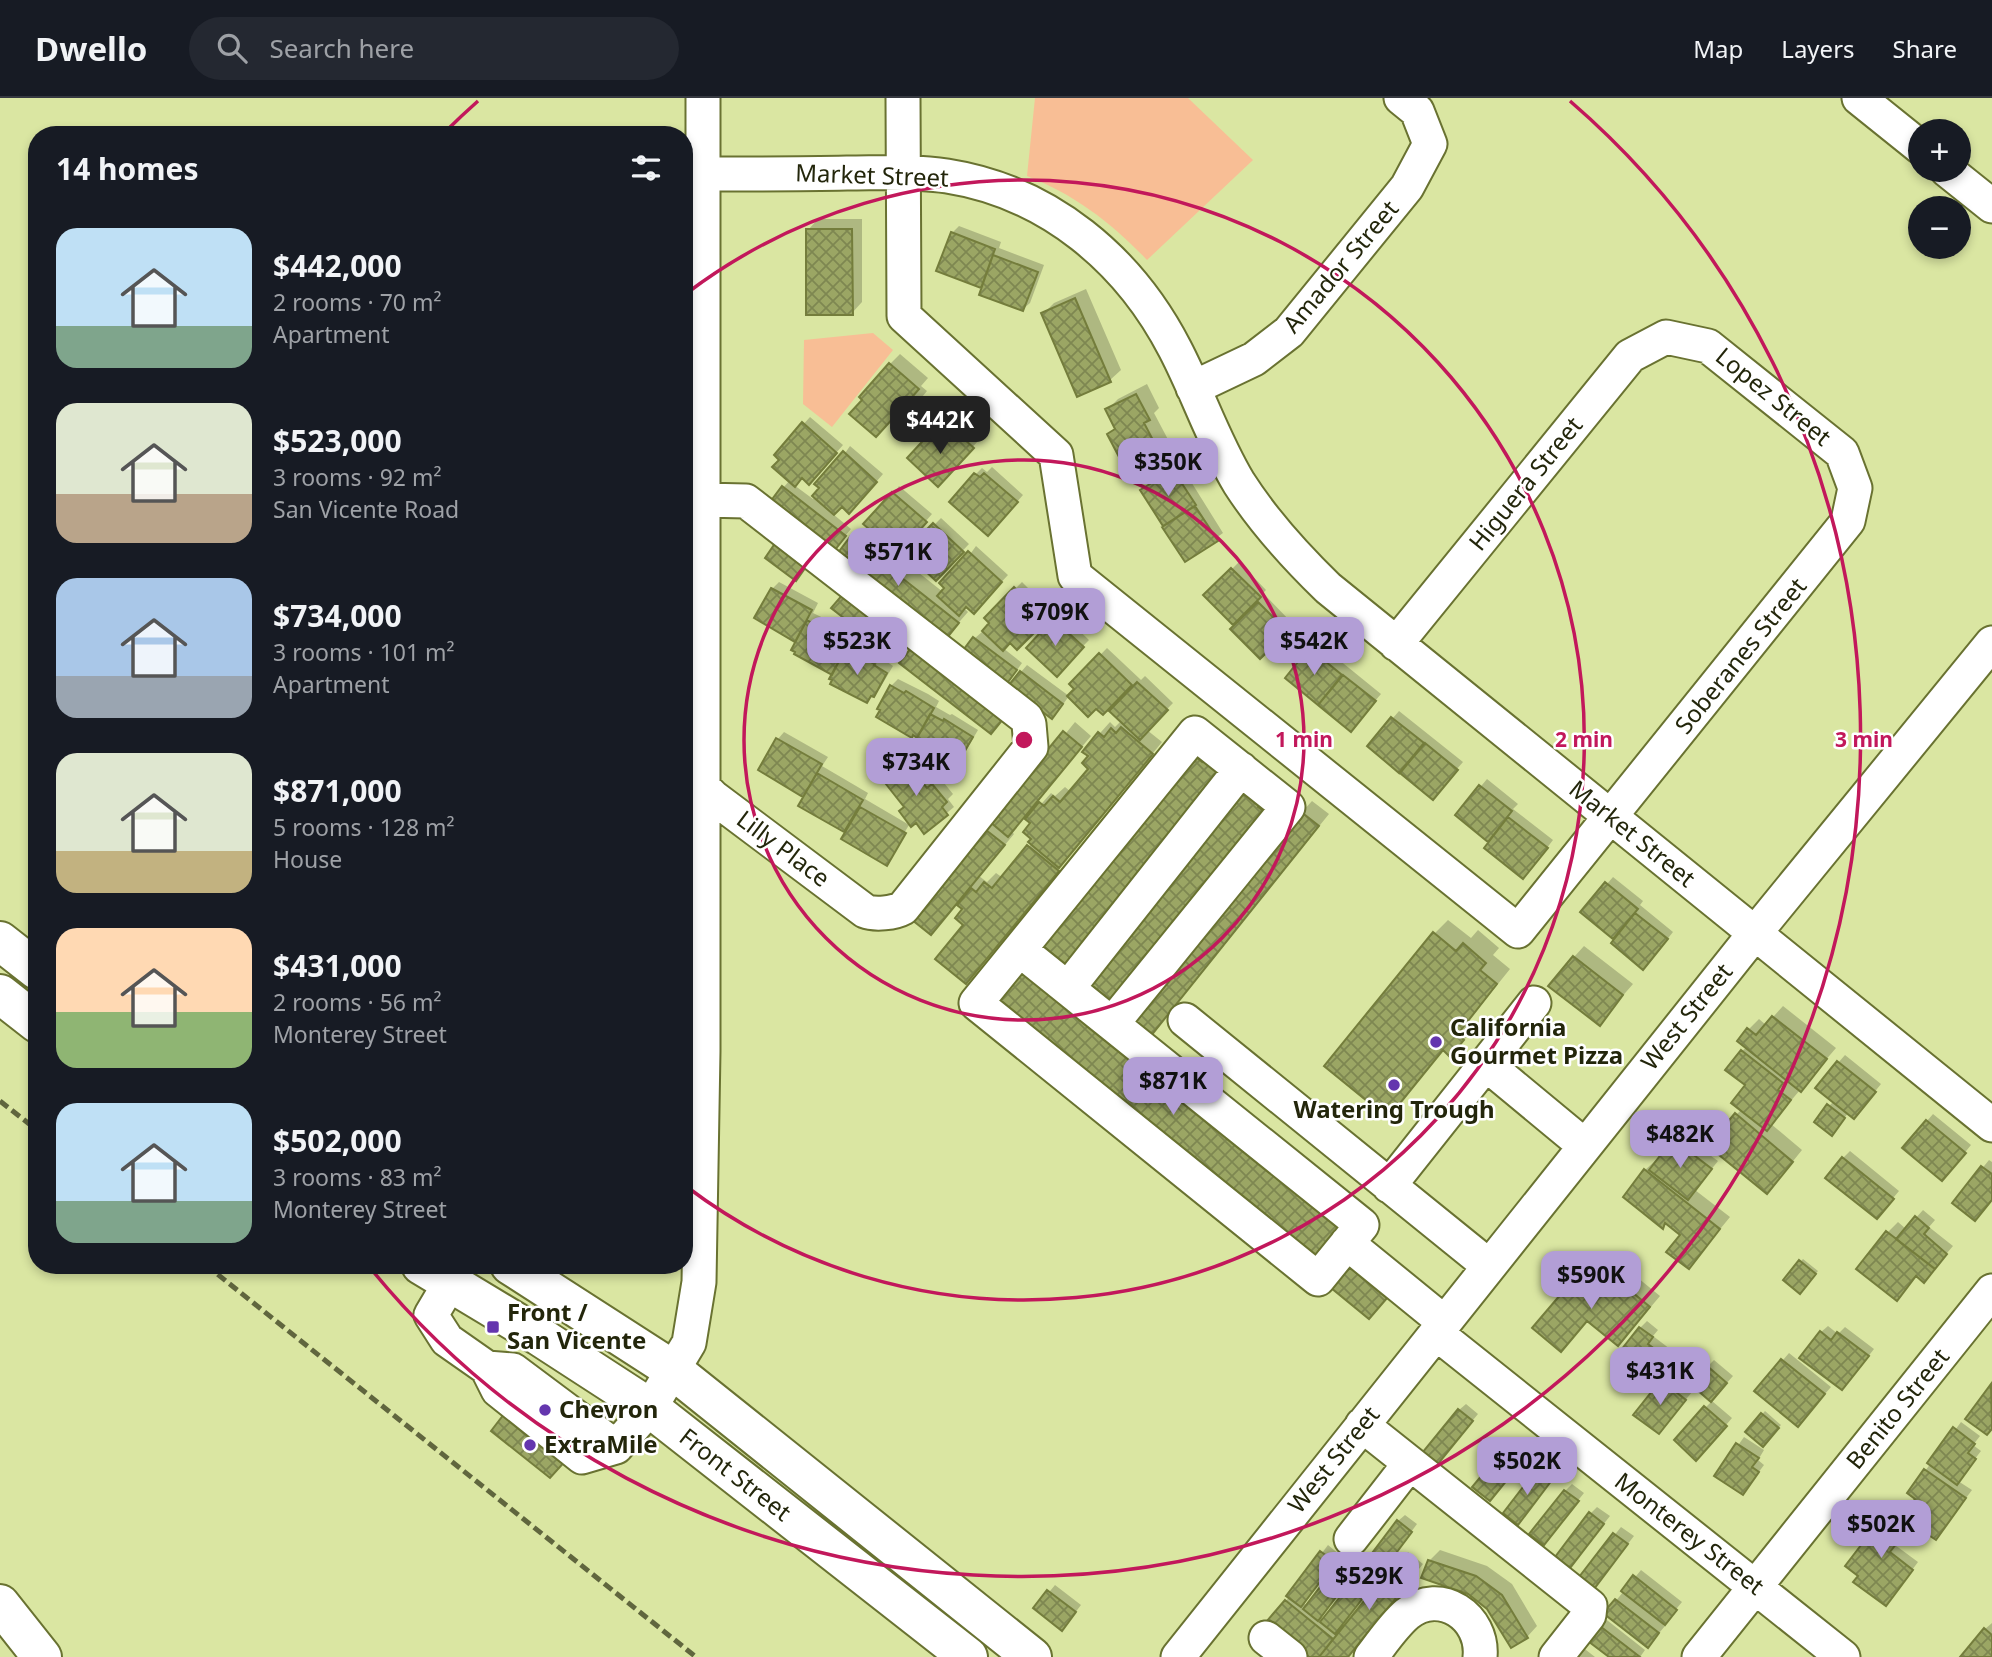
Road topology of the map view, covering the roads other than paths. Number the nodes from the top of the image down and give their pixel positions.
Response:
1 (703, 98) edge
2 (903, 98) edge
3 (1401, 98) edge
4 (1859, 98) edge
5 (1908, 138) edge
6 (904, 173) junction
7 (704, 174) junction
8 (1962, 182) edge
9 (1992, 206) edge
10 (1666, 337) joint
11 (1193, 388) junction
12 (1855, 488) joint
13 (703, 500) junction
14 (1992, 643) edge
15 (1396, 644) junction
16 (696, 764) edge
17 (1241, 769) junction
18 (1612, 817) junction
19 (1755, 933) junction
20 (0, 942) edge
21 (1020, 950) junction
22 (28, 963) edge
23 (1068, 988) junction
24 (0, 994) edge
25 (1534, 1003) dead end
26 (28, 1016) edge
27 (1185, 1020) dead end
28 (1112, 1024) junction
29 (694, 1043) edge
30 (1486, 1064) junction
31 (1992, 1125) edge
32 (1585, 1146) junction
33 (1389, 1186) junction
34 (1347, 1243) junction
35 (1489, 1266) junction
36 (435, 1274) edge
37 (524, 1274) edge
38 (1992, 1291) edge
39 (1440, 1327) junction
40 (673, 1370) junction
41 (650, 1408) junction
42 (1362, 1425) junction
43 (1410, 1463) junction
44 (1352, 1539) dead end
45 (1756, 1587) junction
46 (0, 1604) edge
47 (42, 1657) edge
48 (968, 1657) edge
49 (1032, 1657) edge
50 (1178, 1657) edge
51 (1371, 1657) edge
52 (1480, 1657) edge
53 (1556, 1657) edge
54 (1699, 1657) edge
55 (1843, 1657) edge

1 - 7 street
2 - 6 street
3 - 11 street, Amador Street
4 - 5 street
6 - 7 street, Market Street
6 - 11 street, Market Street
6 - 18 street, Soberanes Street
7 - 13 street
8 - 9 street
10 - 12 street, Lopez Street
10 - 15 street, Higuera Street
11 - 15 street, Market Street
12 - 18 street, Soberanes Street
13 - 16 street
13 - 16 street, Lilly Place
14 - 19 street, West Street
15 - 18 street, Market Street
16 - 29 street
17 - 21 street
17 - 23 street
17 - 28 street
18 - 19 street, Market Street
19 - 31 street, Market Street
19 - 32 street, West Street
20 - 22 main road
21 - 23 street
21 - 34 street
23 - 28 street
24 - 26 main road
25 - 30 street
27 - 33 street
28 - 34 street
29 - 40 street
30 - 32 street
30 - 33 street
32 - 35 street, West Street
33 - 35 street
34 - 39 street, Monterey Street
35 - 39 street, West Street
36 - 41 main road, Front Street
36 - 41 street
37 - 40 main road, Front Street
38 - 45 street, Benito Street
39 - 42 street, West Street
39 - 45 street, Monterey Street
40 - 41 street
40 - 49 main road, Front Street
41 - 48 main road, Front Street
42 - 43 street
42 - 50 street, West Street
43 - 44 street
43 - 53 street
45 - 54 street, Benito Street
45 - 55 street, Monterey Street
46 - 47 main road
51 - 52 street

